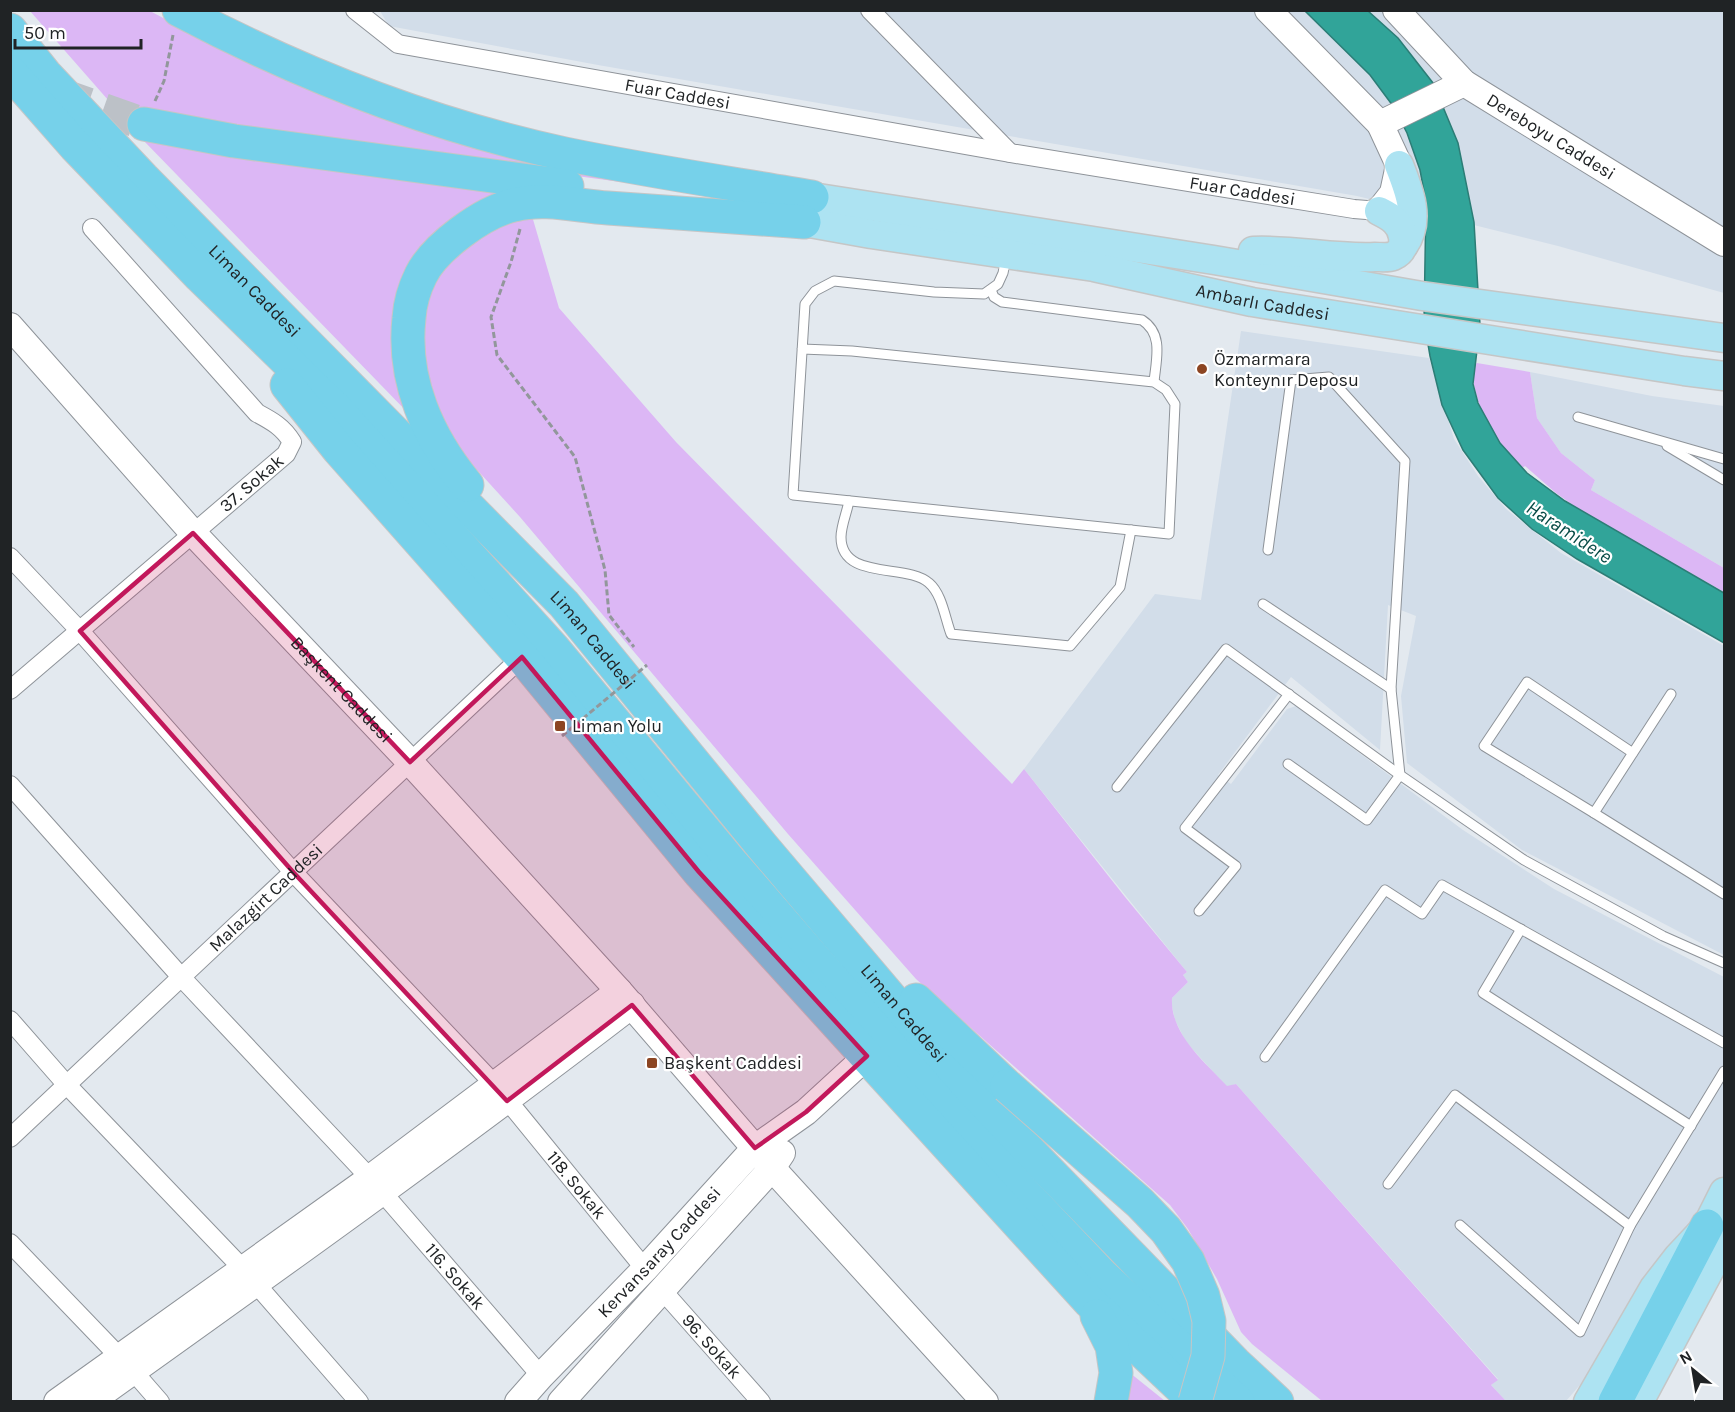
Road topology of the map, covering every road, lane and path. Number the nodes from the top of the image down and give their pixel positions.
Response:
1 (355, 10) edge
2 (870, 10) edge
3 (1268, 10) edge
4 (1396, 10) edge
5 (176, 22) edge
6 (10, 30) edge
7 (10, 72) edge
8 (1454, 87) junction
9 (1385, 122) junction
10 (144, 124) joint
11 (1010, 153) junction
12 (1398, 165) junction
13 (528, 203) junction
14 (808, 210) junction
15 (1379, 211) junction
16 (92, 228) dead end
17 (1725, 243) edge
18 (1404, 245) junction
19 (1007, 254) junction
20 (1184, 255) junction
21 (200, 276) junction
22 (991, 290) junction
23 (10, 326) edge
24 (1725, 338) edge
25 (802, 349) junction
26 (1684, 371) junction
27 (1725, 376) edge
28 (1154, 382) junction
29 (1725, 382) edge
30 (1578, 417) dead end
31 (1654, 439) junction
32 (1725, 459) edge
33 (1725, 480) edge
34 (849, 501) junction
35 (1131, 530) junction
36 (193, 533) junction
37 (1268, 550) dead end
38 (10, 557) edge
39 (564, 604) junction
40 (1263, 604) dead end
41 (80, 631) junction
42 (635, 648) dead end
43 (522, 657) junction
44 (641, 657) dead end
45 (1390, 689) junction
46 (10, 690) edge
47 (1289, 694) junction
48 (1671, 694) dead end
49 (562, 736) dead end
50 (1633, 753) junction
51 (410, 762) junction
52 (1288, 764) dead end
53 (1400, 775) junction
54 (10, 785) edge
55 (1117, 787) dead end
56 (1594, 813) junction
57 (762, 846) junction
58 (294, 873) junction
59 (1725, 894) edge
60 (1199, 911) dead end
61 (1521, 929) junction
62 (1725, 963) edge
63 (182, 978) junction
64 (625, 998) junction
65 (10, 1020) edge
66 (1725, 1043) edge
67 (867, 1056) junction
68 (1264, 1057) dead end
69 (1725, 1071) edge
70 (66, 1084) junction
71 (501, 1093) junction
72 (806, 1112) junction
73 (1691, 1126) junction
74 (10, 1138) edge
75 (755, 1148) junction
76 (772, 1168) junction
77 (1388, 1184) dead end
78 (376, 1185) junction
79 (1725, 1192) edge
80 (1460, 1225) dead end
81 (1630, 1226) junction
82 (1716, 1234) edge
83 (10, 1243) edge
84 (645, 1269) junction
85 (249, 1276) junction
86 (662, 1290) junction
87 (1089, 1300) junction
88 (126, 1364) junction
89 (540, 1376) junction
90 (57, 1401) edge
91 (90, 1401) edge
92 (160, 1401) edge
93 (359, 1401) edge
94 (518, 1401) edge
95 (562, 1401) edge
96 (760, 1401) edge
97 (985, 1401) edge
98 (1111, 1401) edge
99 (1195, 1401) edge
100 (1238, 1401) edge
101 (1277, 1401) edge
102 (1588, 1401) edge
103 (1615, 1401) edge
104 (1639, 1401) edge

1 - 11 street, Fuar Caddesi
2 - 11 street
3 - 9 street
4 - 8 street, Dereboyu Caddesi
5 - 10 path
5 - 14 highway
6 - 39 highway, Liman Caddesi
7 - 21 highway, Liman Caddesi
8 - 9 street
8 - 17 street, Dereboyu Caddesi
9 - 12 street
10 - 14 highway
11 - 15 street, Fuar Caddesi
12 - 15 street
12 - 18 main road
13 - 14 highway
13 - 39 highway
13 - 42 path
14 - 19 main road, Ambarlı Caddesi
14 - 20 main road, Ambarlı Caddesi
15 - 18 main road
16 - 36 street, 37. Sokak
18 - 20 main road
19 - 22 lane
19 - 26 main road, Ambarlı Caddesi
20 - 24 main road, Ambarlı Caddesi
21 - 43 highway
21 - 100 highway, Liman Caddesi
22 - 25 lane
22 - 28 lane
23 - 36 street, Başkent Caddesi
25 - 28 lane
25 - 34 lane
26 - 27 main road, Ambarlı Caddesi
26 - 29 main road
28 - 35 lane
30 - 31 lane
31 - 32 lane
31 - 33 lane
34 - 35 lane
34 - 35 lane
36 - 41 street, 37. Sokak
36 - 51 street, Başkent Caddesi
37 - 45 lane
38 - 41 street, 118. Sokak
39 - 57 highway, Liman Caddesi
40 - 45 lane
41 - 46 street, 37. Sokak
41 - 58 street, 118. Sokak
43 - 51 street, Malazgirt Caddesi
43 - 67 highway
44 - 49 path, bridge
45 - 53 lane
47 - 53 lane
47 - 55 lane
47 - 60 lane
48 - 50 lane
50 - 56 lane
50 - 56 lane
51 - 58 street, Malazgirt Caddesi
51 - 64 street, Başkent Caddesi
52 - 53 lane
53 - 62 lane
54 - 63 street, 116. Sokak
56 - 59 lane
57 - 99 highway, bridge
57 - 101 highway, Liman Caddesi
58 - 63 street, Malazgirt Caddesi
58 - 71 street, 118. Sokak
61 - 66 lane
61 - 68 lane
61 - 73 lane
63 - 70 street, Malazgirt Caddesi
63 - 78 street, 116. Sokak
64 - 71 street
64 - 75 street, Başkent Caddesi
65 - 70 street
67 - 72 street, Kervansaray Caddesi
67 - 87 highway
69 - 73 lane
70 - 74 street, Malazgirt Caddesi
70 - 85 street
71 - 78 street
71 - 84 street, 118. Sokak
72 - 75 street, Kervansaray Caddesi
72 - 76 street, Kervansaray Caddesi
73 - 81 lane
75 - 76 street, Başkent Caddesi
75 - 84 street, Kervansaray Caddesi
76 - 86 street, Kervansaray Caddesi
76 - 97 street, Başkent Caddesi
77 - 81 lane
78 - 85 street
78 - 89 street, 116. Sokak
79 - 82 main road
80 - 81 lane
82 - 102 main road
82 - 103 highway
82 - 104 main road
83 - 88 street
84 - 89 street, Kervansaray Caddesi
85 - 88 street
85 - 93 street
86 - 95 street, Kervansaray Caddesi
86 - 96 street, 96. Sokak
87 - 98 highway
87 - 99 highway
88 - 90 street
88 - 91 street
88 - 92 street
89 - 94 street, Kervansaray Caddesi

